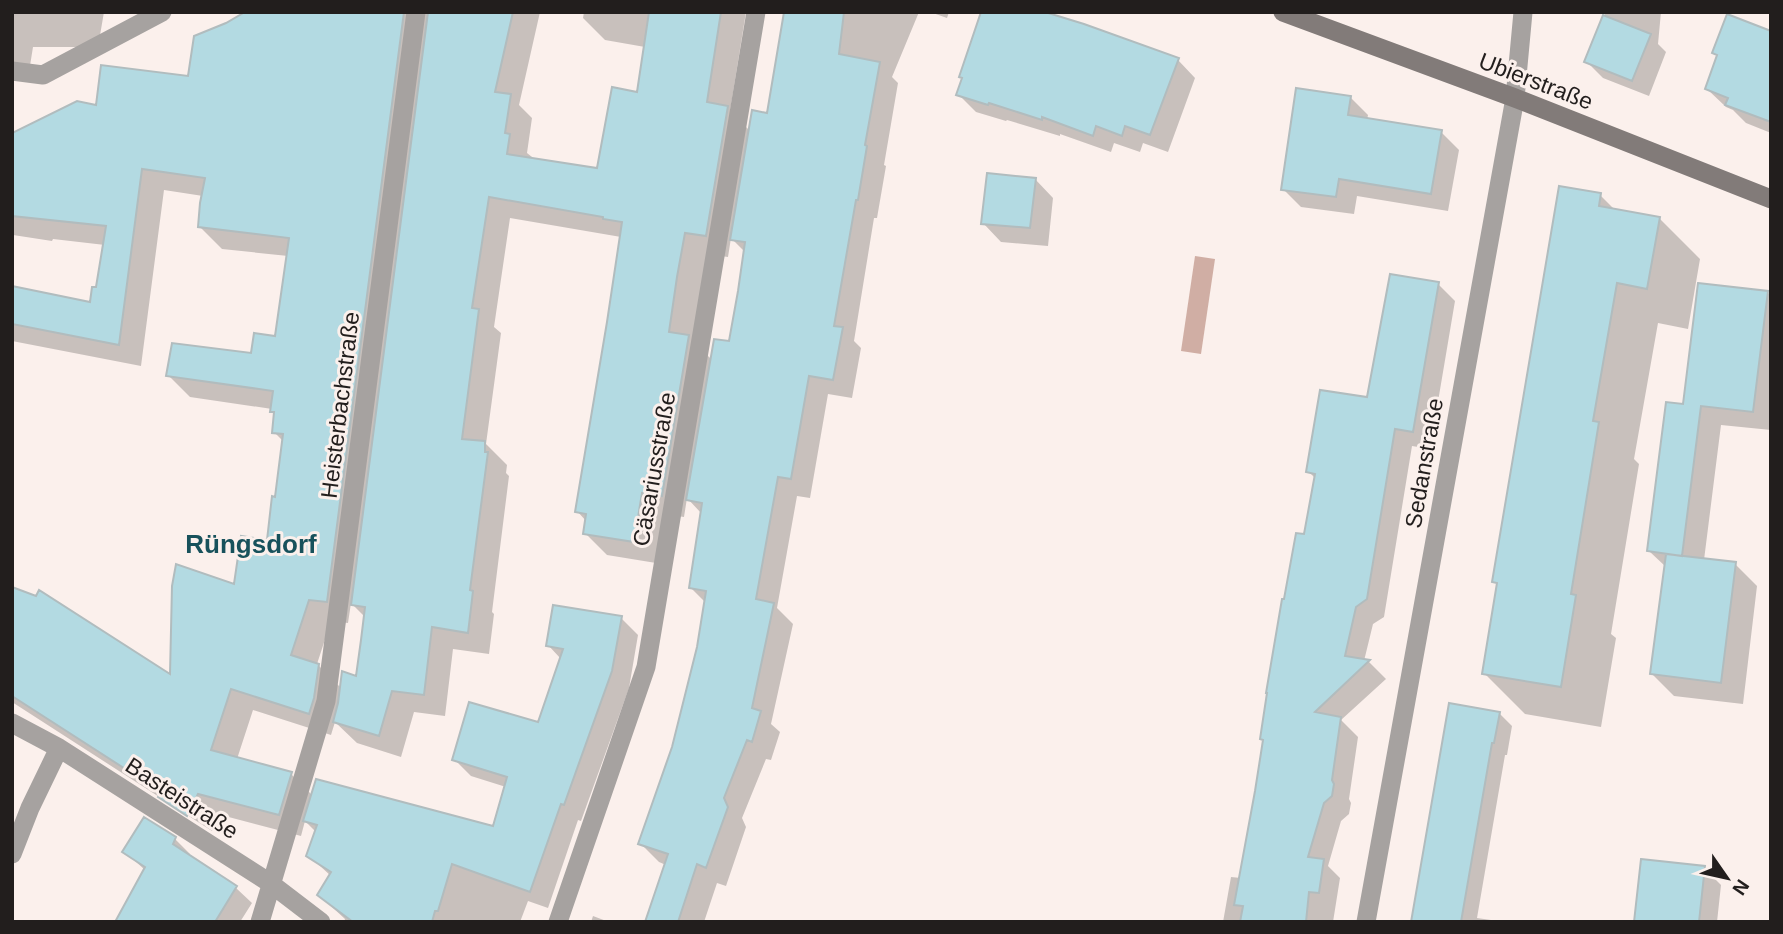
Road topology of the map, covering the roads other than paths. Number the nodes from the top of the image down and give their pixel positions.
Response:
1 (162, 12) edge
2 (416, 12) edge
3 (756, 12) edge
4 (1283, 12) edge
5 (1523, 12) edge
6 (12, 71) edge
7 (1515, 98) junction
8 (1771, 199) edge
9 (12, 723) edge
10 (59, 748) junction
11 (12, 854) edge
12 (270, 883) junction
13 (260, 922) edge
14 (321, 922) edge
15 (558, 922) edge
16 (1366, 922) edge

1 - 6 street
2 - 12 street, Heisterbachstraße
3 - 15 street, Cäsariusstraße
4 - 7 main road, Ubierstraße
5 - 7 street, Sedanstraße
7 - 8 main road, Ubierstraße
7 - 16 street, Sedanstraße
9 - 10 street, Basteistraße
10 - 11 street
10 - 12 street, Basteistraße
12 - 13 street, Heisterbachstraße
12 - 14 street, Basteistraße

